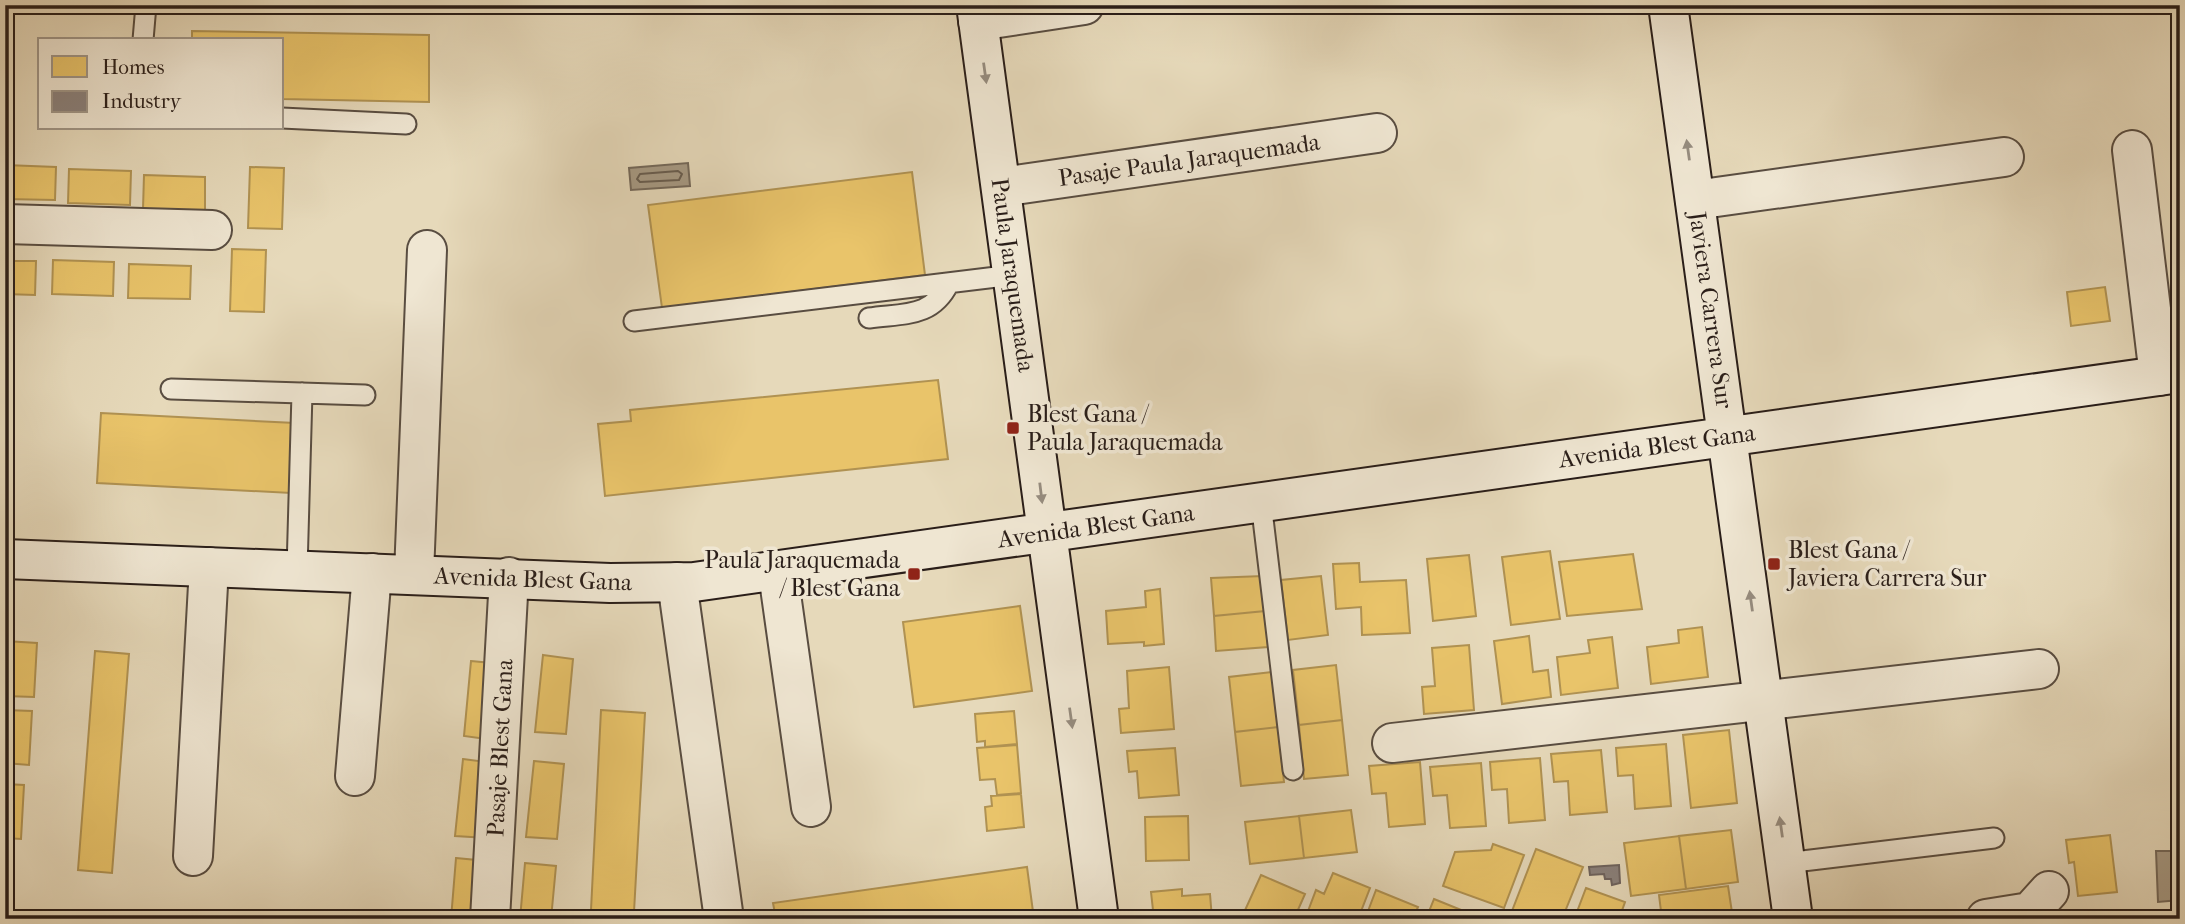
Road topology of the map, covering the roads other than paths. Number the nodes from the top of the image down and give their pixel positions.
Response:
1 (146, 5) edge
2 (1084, 5) edge
3 (1668, 5) edge
4 (977, 13) edge
5 (143, 38) edge
6 (284, 117) edge
7 (406, 124) dead end
8 (1377, 133) dead end
9 (2132, 150) dead end
10 (2004, 157) dead end
11 (1001, 187) junction
12 (1695, 200) junction
13 (5, 224) edge
14 (212, 230) dead end
15 (427, 250) dead end
16 (1013, 275) junction
17 (949, 283) junction
18 (869, 318) dead end
19 (634, 321) dead end
20 (2169, 374) edge
21 (171, 389) dead end
22 (302, 393) junction
23 (365, 395) dead end
24 (1729, 436) junction
25 (1261, 502) junction
26 (1046, 533) junction
27 (5, 559) edge
28 (209, 567) junction
29 (297, 570) junction
30 (372, 573) junction
31 (778, 573) junction
32 (414, 574) junction
33 (509, 577) junction
34 (677, 582) junction
35 (2039, 669) dead end
36 (1764, 698) junction
37 (1392, 743) dead end
38 (1293, 770) dead end
39 (355, 776) dead end
40 (811, 807) dead end
41 (1994, 838) dead end
42 (193, 856) dead end
43 (1786, 863) junction
44 (2049, 891) dead end
45 (490, 919) edge
46 (724, 919) edge
47 (1099, 919) edge
48 (1793, 919) edge
49 (1986, 919) edge

1 - 5 lane
2 - 4 street
12 -> 3 street, Javiera Carrera Sur
4 -> 11 street, Paula Jaraquemada
6 - 7 lane
8 - 11 street, Pasaje Paula Jaraquemada
9 - 20 street
10 - 12 street
11 - 16 street, Paula Jaraquemada
12 - 24 street, Javiera Carrera Sur
13 - 14 street
15 - 32 street
16 - 17 lane
16 -> 26 street, Paula Jaraquemada
17 - 18 lane
17 - 19 lane
20 - 24 street, Avenida Blest Gana
21 - 22 lane
22 - 23 lane
22 - 29 lane
24 - 25 street, Avenida Blest Gana
36 -> 24 street, Javiera Carrera Sur
25 - 26 street, Avenida Blest Gana
25 - 38 lane
26 - 31 street, Avenida Blest Gana
26 -> 47 street, Paula Jaraquemada
27 - 28 street, Avenida Blest Gana
28 - 29 street, Avenida Blest Gana
28 - 42 street
29 - 30 street, Avenida Blest Gana
30 - 32 street, Avenida Blest Gana
30 - 39 street
31 - 34 street, Avenida Blest Gana
31 - 40 street
32 - 33 street, Avenida Blest Gana
33 - 34 street, Avenida Blest Gana
33 - 45 street, Pasaje Blest Gana
34 - 46 street
35 - 36 street
36 - 37 street
43 -> 36 street, Javiera Carrera Sur
41 - 43 lane
43 - 48 street, Javiera Carrera Sur
44 - 49 street

